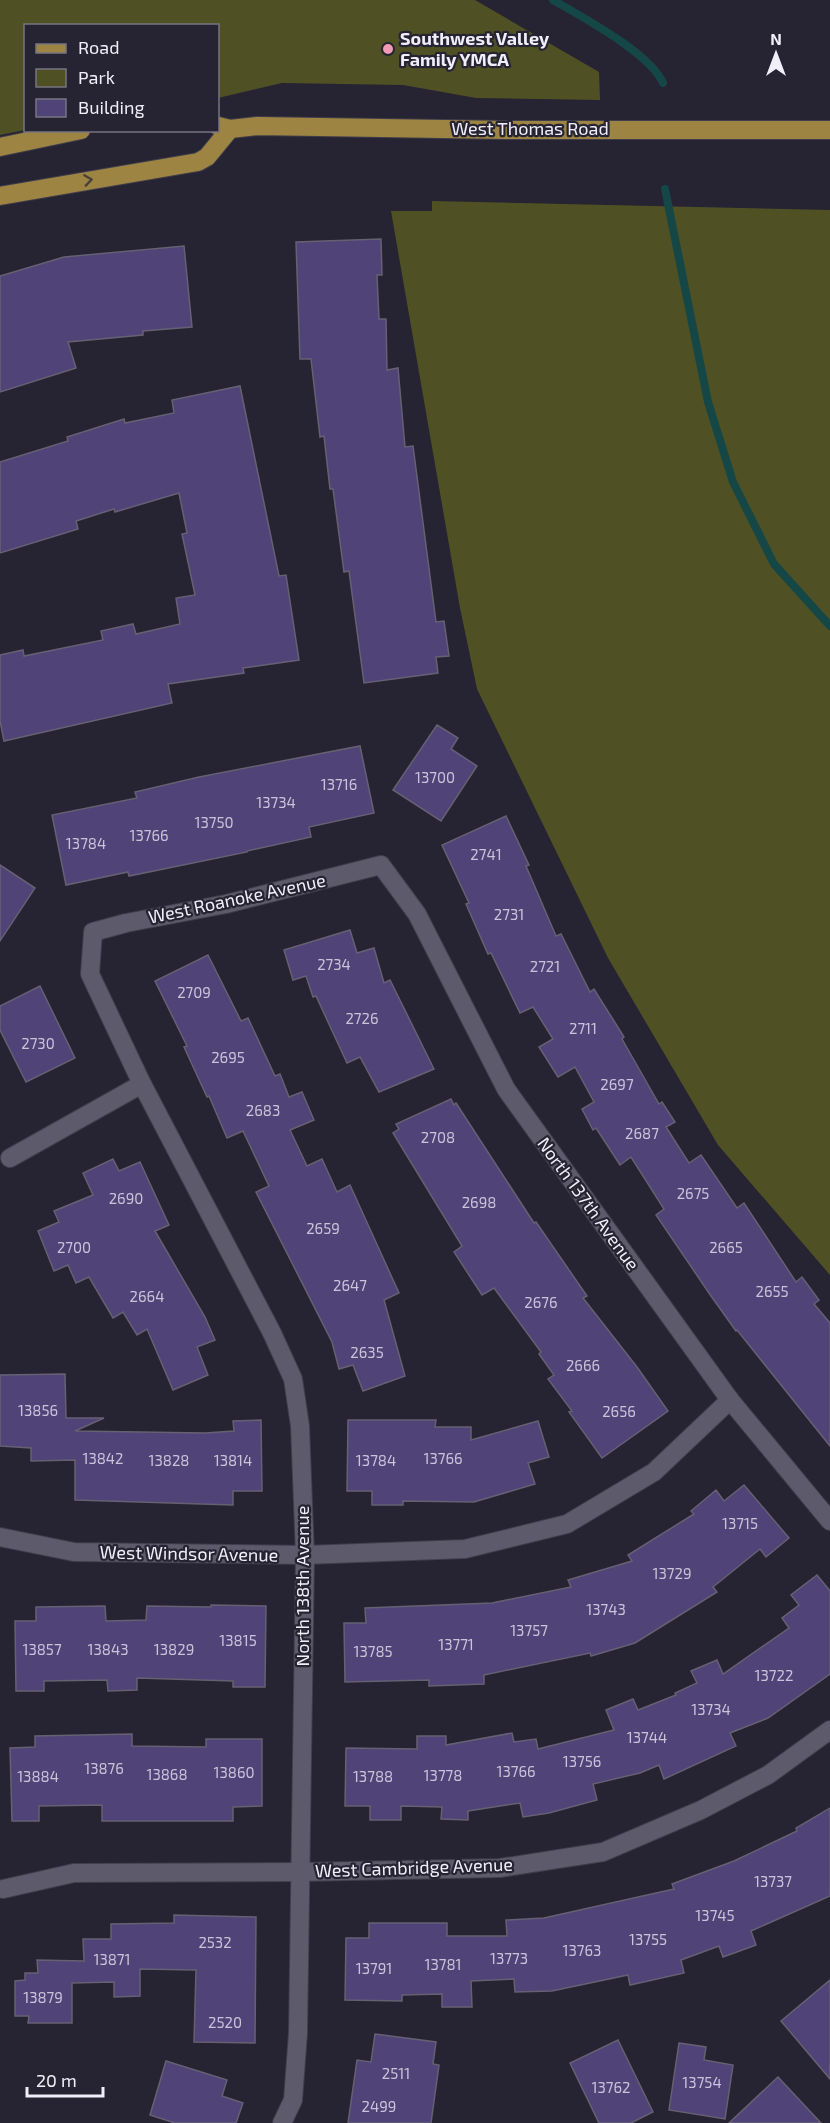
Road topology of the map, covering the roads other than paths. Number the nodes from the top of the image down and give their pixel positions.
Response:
1 (224, 127) edge
2 (830, 130) edge
3 (71, 132) edge
4 (0, 147) edge
5 (0, 196) edge
6 (381, 864) joint
7 (93, 932) joint
8 (142, 1084) junction
9 (10, 1158) dead end
10 (730, 1400) junction
11 (830, 1521) edge
12 (0, 1538) edge
13 (305, 1555) junction
14 (830, 1730) edge
15 (300, 1872) junction
16 (3, 1889) dead end
17 (282, 2123) edge

1 - 2 main road, West Thomas Road
5 -> 1 main road, West Thomas Road
3 - 4 main road
6 - 7 street, West Roanoke Avenue
6 - 10 street, North 137th Avenue
7 - 8 street, North 138th Avenue
8 - 9 street
8 - 13 street, North 138th Avenue
10 - 11 street, North 137th Avenue
10 - 13 street, West Windsor Avenue
12 - 13 street, West Windsor Avenue
13 - 15 street, North 138th Avenue
14 - 15 street, West Cambridge Avenue
15 - 16 street, West Cambridge Avenue
15 - 17 street, North 138th Avenue

